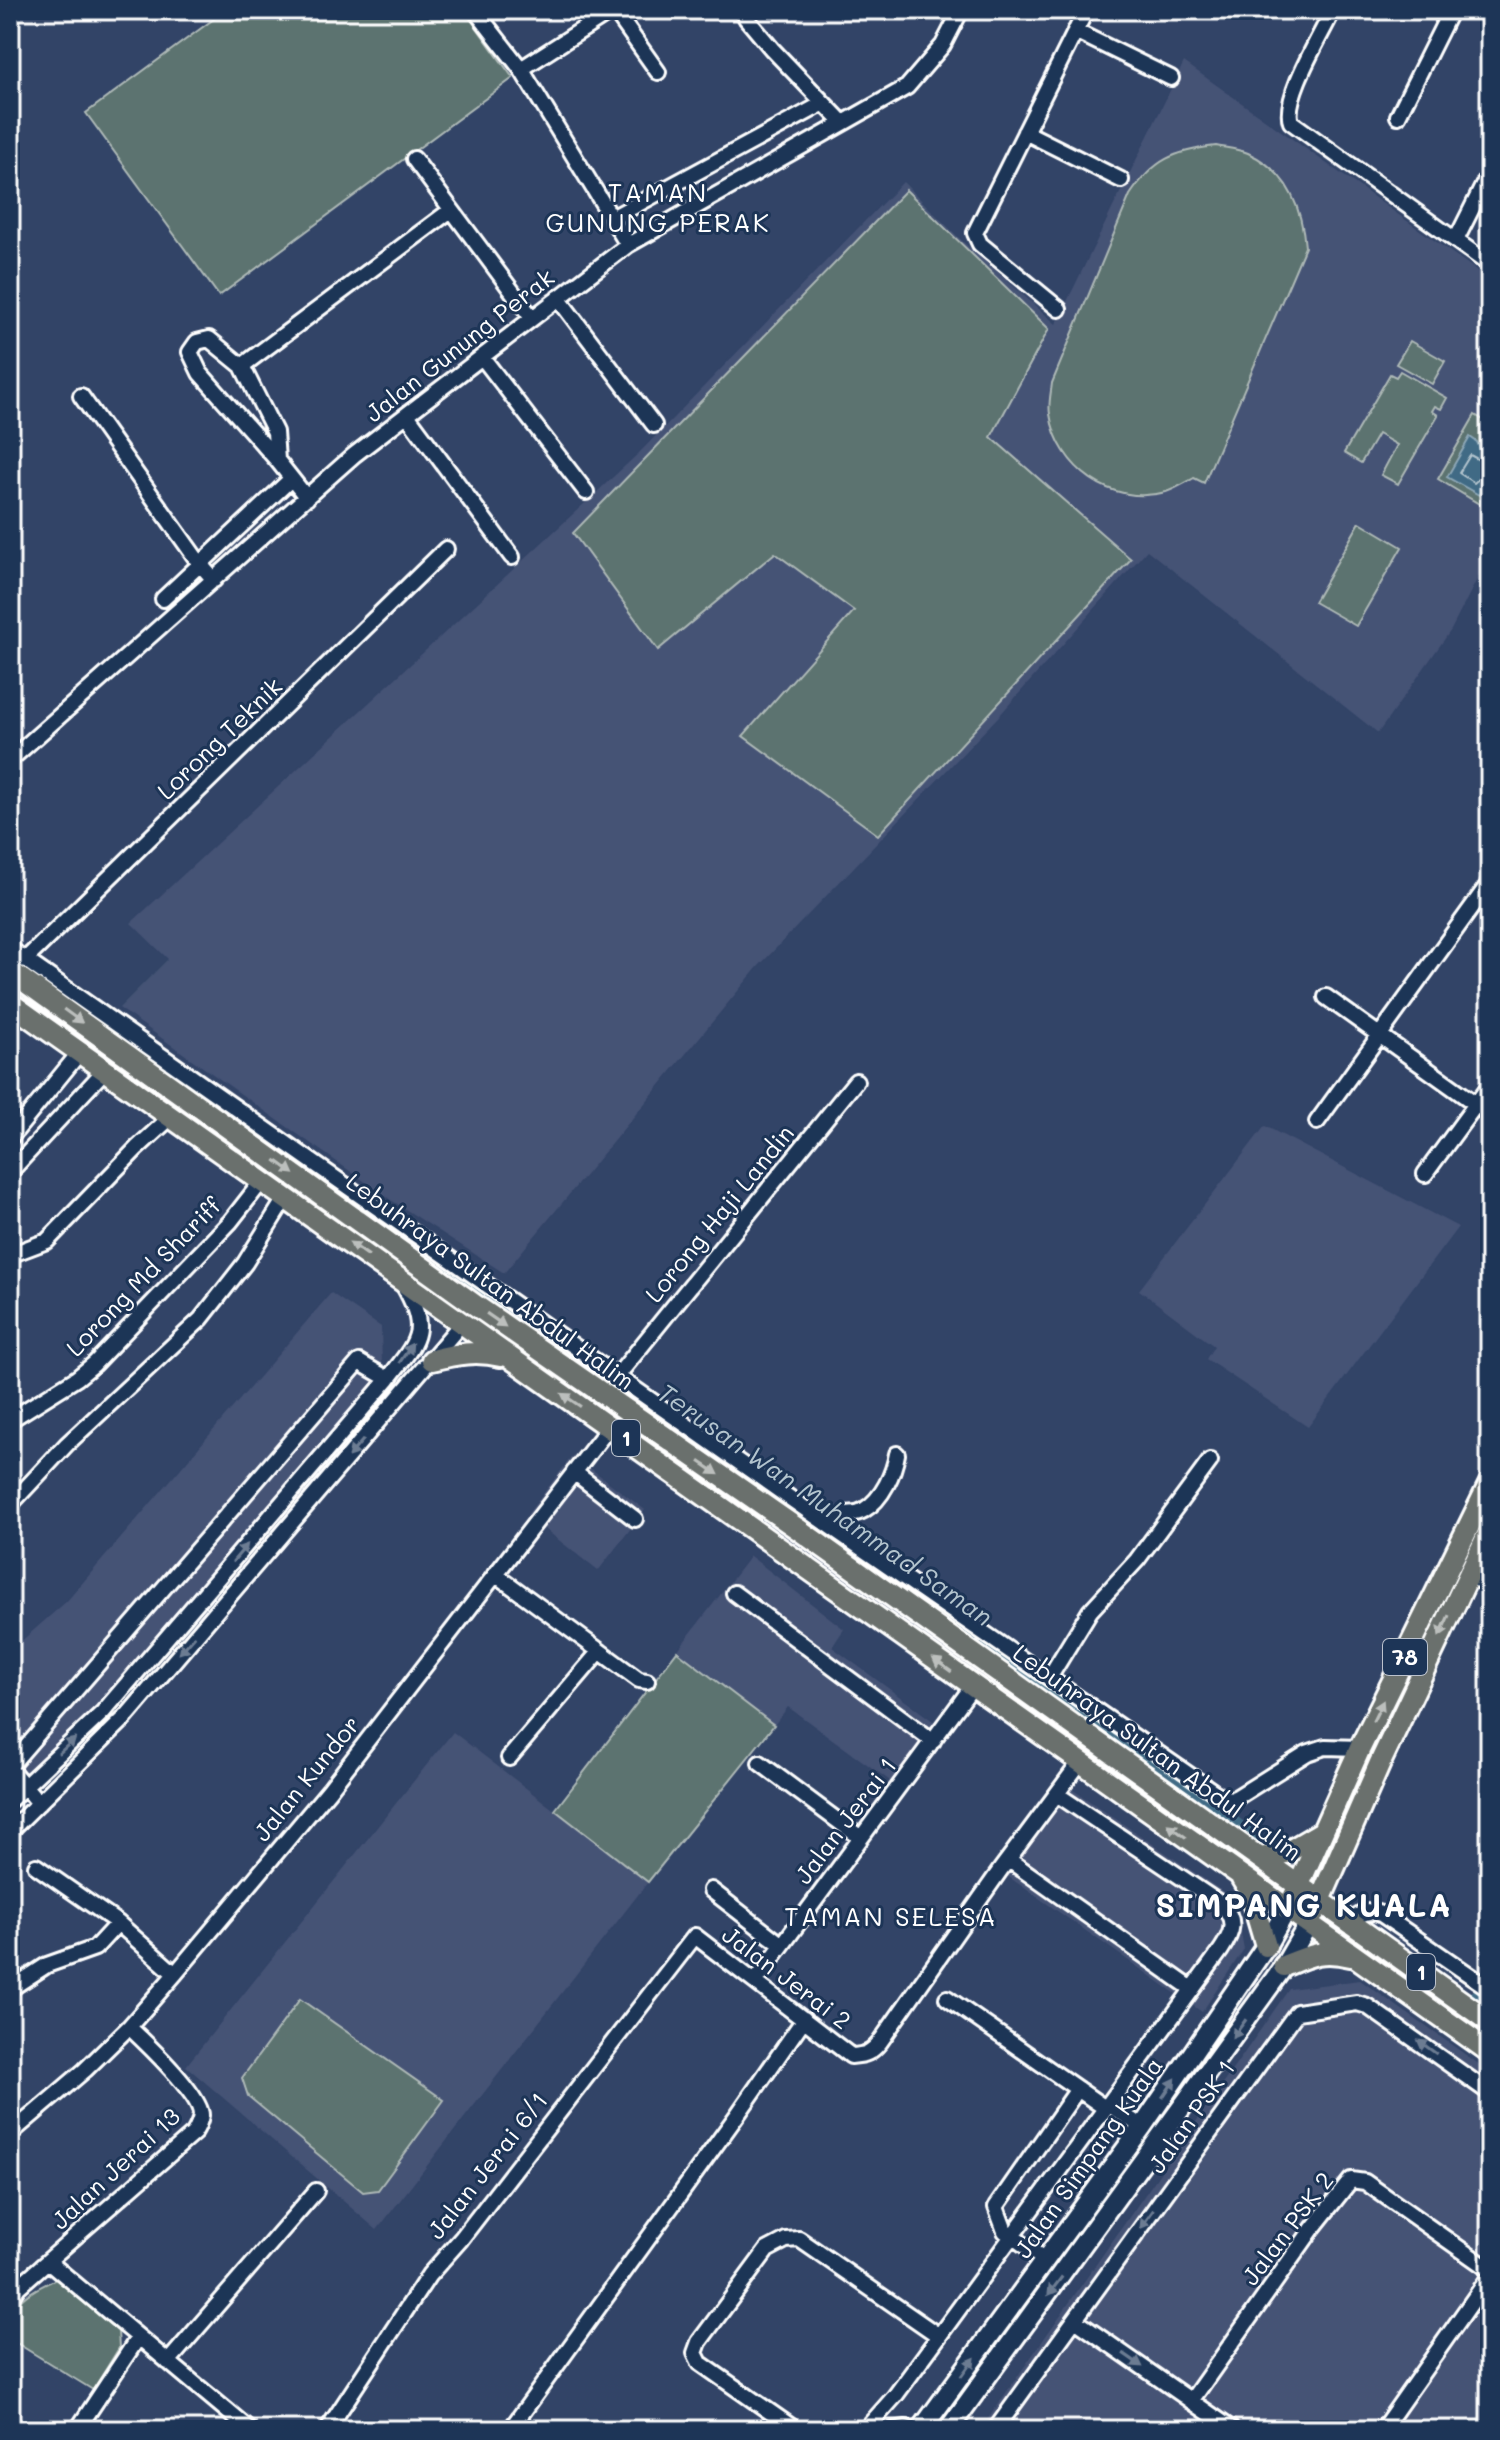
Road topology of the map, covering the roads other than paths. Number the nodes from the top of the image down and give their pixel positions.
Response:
1 (475, 10) edge
2 (613, 10) edge
3 (961, 10) edge
4 (1086, 10) edge
5 (1333, 10) edge
6 (1451, 10) edge
7 (746, 18) dead end
8 (1075, 31) junction
9 (521, 69) junction
10 (658, 72) dead end
11 (1171, 78) dead end
12 (824, 103) junction
13 (1398, 116) dead end
14 (842, 122) junction
15 (1025, 132) junction
16 (414, 159) dead end
17 (1490, 172) edge
18 (1121, 180) dead end
19 (451, 210) junction
20 (612, 218) junction
21 (1456, 240) junction
22 (628, 245) junction
23 (1490, 265) edge
24 (558, 298) junction
25 (1059, 309) dead end
26 (532, 318) junction
27 (482, 357) junction
28 (242, 366) junction
29 (81, 396) dead end
30 (407, 415) junction
31 (654, 425) dead end
32 (277, 460) junction
33 (291, 479) junction
34 (586, 492) dead end
35 (307, 498) junction
36 (446, 549) dead end
37 (512, 557) dead end
38 (200, 564) junction
39 (214, 580) junction
40 (163, 599) dead end
41 (10, 760) edge
42 (1490, 882) edge
43 (10, 949) edge
44 (18, 966) edge
45 (1326, 997) dead end
46 (13, 1012) edge
47 (1380, 1035) junction
48 (80, 1052) junction
49 (105, 1070) junction
50 (856, 1081) dead end
51 (1490, 1085) edge
52 (1476, 1104) junction
53 (1490, 1114) edge
54 (171, 1117) junction
55 (1317, 1122) dead end
56 (10, 1138) edge
57 (10, 1172) edge
58 (1425, 1174) dead end
59 (262, 1181) junction
60 (354, 1189) junction
61 (286, 1197) junction
62 (341, 1207) junction
63 (10, 1255) edge
64 (400, 1278) junction
65 (461, 1324) junction
66 (508, 1358) junction
67 (432, 1360) junction
68 (618, 1375) junction
69 (388, 1379) junction
70 (10, 1420) edge
71 (610, 1426) junction
72 (897, 1454) dead end
73 (1210, 1461) dead end
74 (574, 1472) junction
75 (1490, 1483) edge
76 (10, 1505) edge
77 (635, 1519) dead end
78 (831, 1527) junction
79 (1490, 1530) edge
80 (495, 1574) junction
81 (1469, 1575) junction
82 (1490, 1586) edge
83 (734, 1593) dead end
84 (600, 1651) junction
85 (1049, 1678) junction
86 (647, 1681) dead end
87 (972, 1687) junction
88 (933, 1741) junction
89 (1360, 1748) junction
90 (509, 1758) dead end
91 (1081, 1761) junction
92 (760, 1763) dead end
93 (10, 1768) edge
94 (24, 1786) junction
95 (1058, 1795) junction
96 (10, 1800) edge
97 (39, 1803) junction
98 (10, 1831) edge
99 (1322, 1832) junction
100 (861, 1838) junction
101 (1339, 1857) junction
102 (1260, 1858) junction
103 (1009, 1860) junction
104 (36, 1866) dead end
105 (1241, 1876) junction
106 (1299, 1887) junction
107 (711, 1890) dead end
108 (1321, 1901) junction
109 (1287, 1909) junction
110 (118, 1923) junction
111 (1309, 1923) junction
112 (1352, 1923) junction
113 (695, 1936) joint
114 (782, 1945) junction
115 (1266, 1946) junction
116 (1359, 1958) junction
117 (1284, 1966) junction
118 (175, 1974) junction
119 (755, 1982) junction
120 (10, 1989) edge
121 (1192, 1989) junction
122 (1490, 1989) edge
123 (947, 1998) dead end
124 (804, 2019) junction
125 (1490, 2022) edge
126 (129, 2027) junction
127 (1490, 2052) edge
128 (1078, 2089) junction
129 (1490, 2093) edge
130 (1106, 2106) junction
131 (1142, 2127) junction
132 (10, 2134) edge
133 (316, 2191) dead end
134 (1011, 2237) junction
135 (1046, 2261) junction
136 (49, 2262) junction
137 (1490, 2273) edge
138 (10, 2299) edge
139 (1075, 2320) junction
140 (939, 2336) junction
141 (138, 2338) junction
142 (168, 2362) junction
143 (1191, 2401) junction
144 (243, 2428) edge
145 (77, 2430) edge
146 (327, 2430) edge
147 (510, 2430) edge
148 (796, 2430) edge
149 (865, 2430) edge
150 (893, 2430) edge
151 (914, 2430) edge
152 (921, 2430) edge
153 (948, 2430) edge
154 (995, 2430) edge
155 (1233, 2430) edge
156 (1382, 2430) edge

1 - 9 street
2 - 9 street
2 - 10 street
3 - 14 street, Jalan Gunung Perak
4 - 8 street
5 - 21 street
6 - 13 street
7 - 12 street
8 - 11 street
8 - 15 street
9 - 20 street
12 - 14 street
12 - 20 street
14 - 22 street, Jalan Gunung Perak
15 - 18 street
15 - 25 street
16 - 19 street
17 - 21 street
19 - 26 street
19 - 28 street
20 - 22 street
21 - 23 street
22 - 24 street, Jalan Gunung Perak
24 - 26 street, Jalan Gunung Perak
24 - 31 street
26 - 27 street, Jalan Gunung Perak
27 - 30 street, Jalan Gunung Perak
27 - 34 street
28 - 32 street
28 - 32 street
29 - 38 street
30 - 35 street, Jalan Gunung Perak
30 - 37 street
32 - 33 street
33 - 35 street
33 - 38 street
35 - 39 street, Jalan Gunung Perak
36 - 44 street, Lorong Teknik
38 - 39 street
38 - 40 street
39 - 41 street, Jalan Gunung Perak
42 - 47 street
43 - 44 street
44 - 60 street
44 -> 62 main road, Lebuhraya Sultan Abdul Halim / 1
45 - 47 street
46 - 48 main road, Lebuhraya Sultan Abdul Halim / 1
47 - 52 street
47 - 55 street
48 - 49 main road, Lebuhraya Sultan Abdul Halim / 1
48 - 56 street
49 - 54 main road, Lebuhraya Sultan Abdul Halim / 1
49 - 57 street
50 - 68 street, Lorong Haji Landin
51 - 52 street
52 - 53 street
52 - 58 street
54 - 59 main road, Lebuhraya Sultan Abdul Halim / 1
54 - 63 street
59 - 61 main road, Lebuhraya Sultan Abdul Halim / 1
59 - 70 street, Lorong Md Shariff
60 - 62 street
60 - 68 street
64 -> 61 main road, Lebuhraya Sultan Abdul Halim / 1
61 - 76 street
62 -> 102 main road, Lebuhraya Sultan Abdul Halim / 1
64 - 65 main road, Lebuhraya Sultan Abdul Halim / 1
69 -> 64 street
65 - 66 main road, Lebuhraya Sultan Abdul Halim / 1
65 - 67 street
66 - 67 main road
71 -> 66 main road, Lebuhraya Sultan Abdul Halim / 1
67 -> 97 street
68 - 78 street
69 - 93 street
94 -> 69 street
71 - 74 street, Jalan Kundor
87 -> 71 main road, Lebuhraya Sultan Abdul Halim / 1
72 - 78 street
73 - 85 street
74 - 77 street
74 - 80 street, Jalan Kundor
89 -> 75 main road, 78
78 - 85 street
79 - 81 main road, 78
80 - 84 street
80 - 118 street, Jalan Kundor
81 - 82 street
81 -> 101 main road, 78
83 - 88 street
84 - 86 street
84 - 90 street
85 - 89 street
87 - 88 street, Jalan Jerai 1
87 - 91 main road, Lebuhraya Sultan Abdul Halim / 1
88 - 100 street, Jalan Jerai 1
89 - 99 main road, 78
91 - 95 street
105 -> 91 main road, Lebuhraya Sultan Abdul Halim / 1
92 - 100 street
93 - 94 street
94 - 96 street
94 - 97 street
95 - 103 street
95 - 121 street
97 - 98 street
99 - 102 main road
99 - 106 main road, 78
100 - 114 street, Jalan Jerai 1
101 - 108 main road, 78
101 - 112 main road
102 - 106 main road, Lebuhraya Sultan Abdul Halim / 1
103 - 121 street
103 - 124 street, Jalan Jerai 2
104 - 110 street
105 - 109 main road, Lebuhraya Sultan Abdul Halim / 1
105 - 115 main road
106 - 108 main road, Lebuhraya Sultan Abdul Halim / 1
106 - 109 main road, 78
107 - 114 street
108 - 111 main road, 78
108 - 112 main road, Lebuhraya Sultan Abdul Halim / 1
109 - 111 main road, Lebuhraya Sultan Abdul Halim / 1
109 - 115 main road, Jalan Simpang Kuala
110 - 118 street
110 - 120 street
111 - 116 main road, Lebuhraya Sultan Abdul Halim / 1
111 - 117 main road, Jalan Simpang Kuala
112 - 122 street
112 - 125 main road, Lebuhraya Sultan Abdul Halim / 1
113 - 119 street, Jalan Jerai 2
113 - 146 street, Jalan Jerai 6/1
114 - 119 street, Jalan Jerai 1
131 -> 115 main road, Jalan Simpang Kuala
116 - 117 main road
116 - 127 main road, Lebuhraya Sultan Abdul Halim / 1
117 -> 153 main road, Jalan Simpang Kuala
118 - 126 street, Jalan Kundor
119 - 124 street, Jalan Jerai 2
121 - 130 street
123 - 128 street
124 - 147 street
126 - 132 street, Jalan Kundor
126 - 136 street, Jalan Jerai 13
128 - 130 street
128 - 134 street
129 -> 139 street, Jalan PSK 1
130 - 131 street
130 - 134 street
131 - 135 main road, Jalan Simpang Kuala
133 - 142 street
134 - 135 street
134 - 140 street
152 -> 135 main road, Jalan Simpang Kuala
136 - 138 street, Jalan Jerai 13
136 - 141 street
137 - 143 street, Jalan PSK 2
137 - 156 street
139 -> 143 street
139 - 154 street, Jalan PSK 1
140 - 148 street
140 - 149 street
141 - 142 street
141 - 145 street
142 - 144 street
143 - 155 street
150 - 151 street

